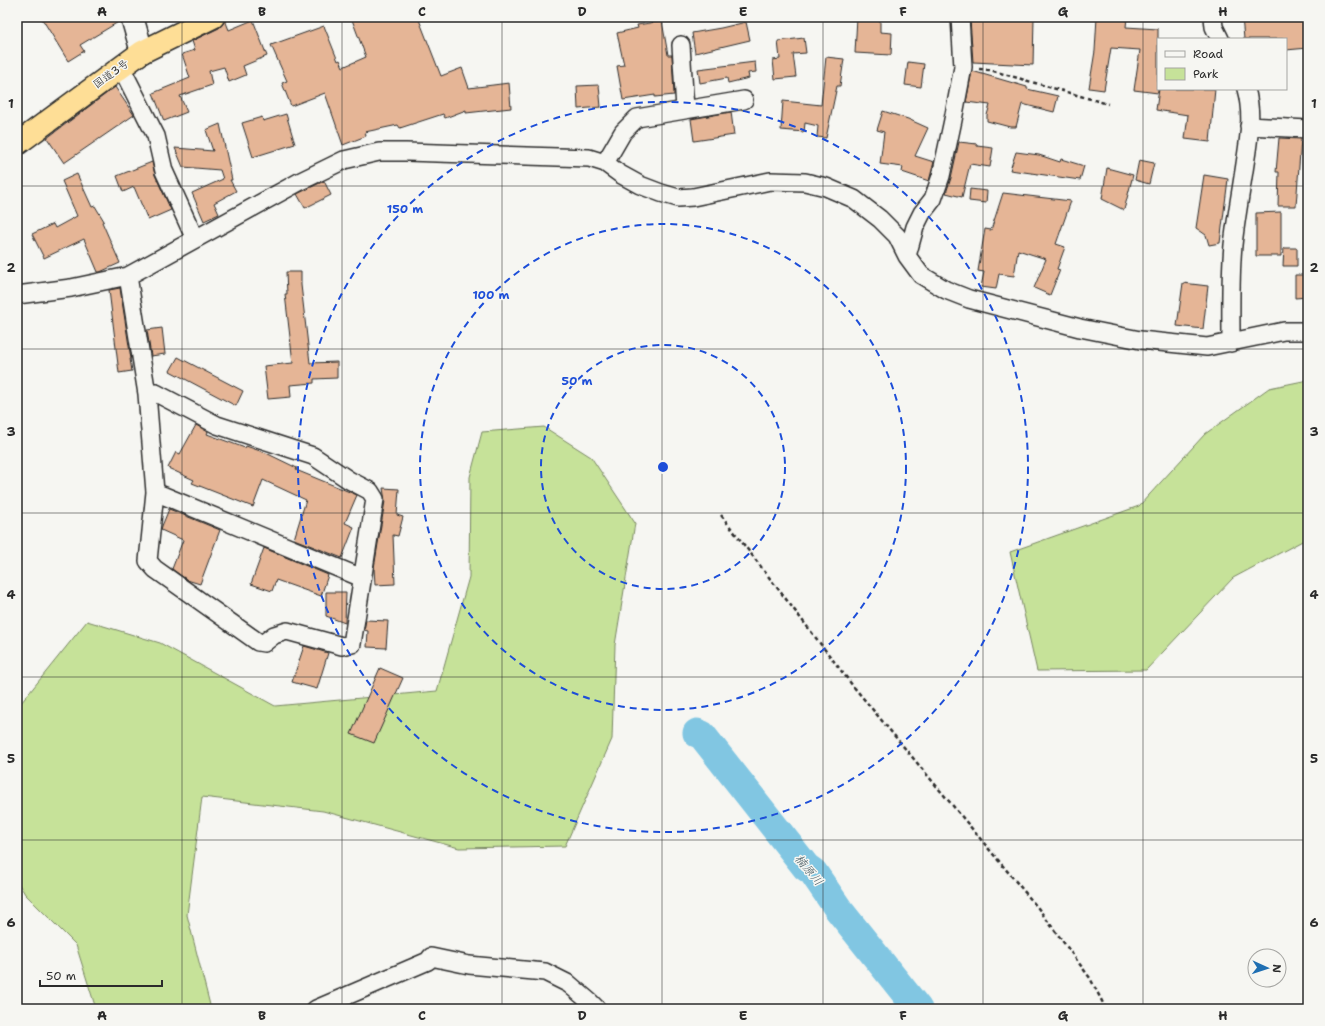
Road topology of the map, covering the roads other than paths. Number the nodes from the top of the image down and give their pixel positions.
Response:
1 (132, 17) edge
2 (213, 17) edge
3 (960, 17) edge
4 (1213, 17) edge
5 (1220, 38) edge
6 (681, 45) dead end
7 (142, 52) junction
8 (121, 66) junction
9 (1246, 90) edge
10 (744, 100) dead end
11 (684, 110) junction
12 (1249, 126) junction
13 (1308, 129) edge
14 (17, 144) edge
15 (605, 163) junction
16 (195, 239) junction
17 (907, 256) junction
18 (128, 276) junction
19 (17, 295) edge
20 (1308, 331) edge
21 (1231, 343) junction
22 (147, 394) junction
23 (155, 492) junction
24 (362, 578) junction
25 (316, 1009) edge
26 (597, 1009) edge

1 - 7 street
2 - 7 highway, 国道3号
3 - 17 street
4 - 5 street
6 - 11 street
7 - 8 highway, 国道3号
8 - 14 highway, 国道3号
8 - 16 street
9 - 12 street
10 - 11 street
11 - 15 street
12 - 13 street
12 - 21 street
15 - 16 street
15 - 17 street
16 - 18 street
17 - 21 street
18 - 19 street
18 - 22 street
20 - 21 street
22 - 23 street
22 - 24 street
23 - 24 street
23 - 24 street
25 - 26 street

